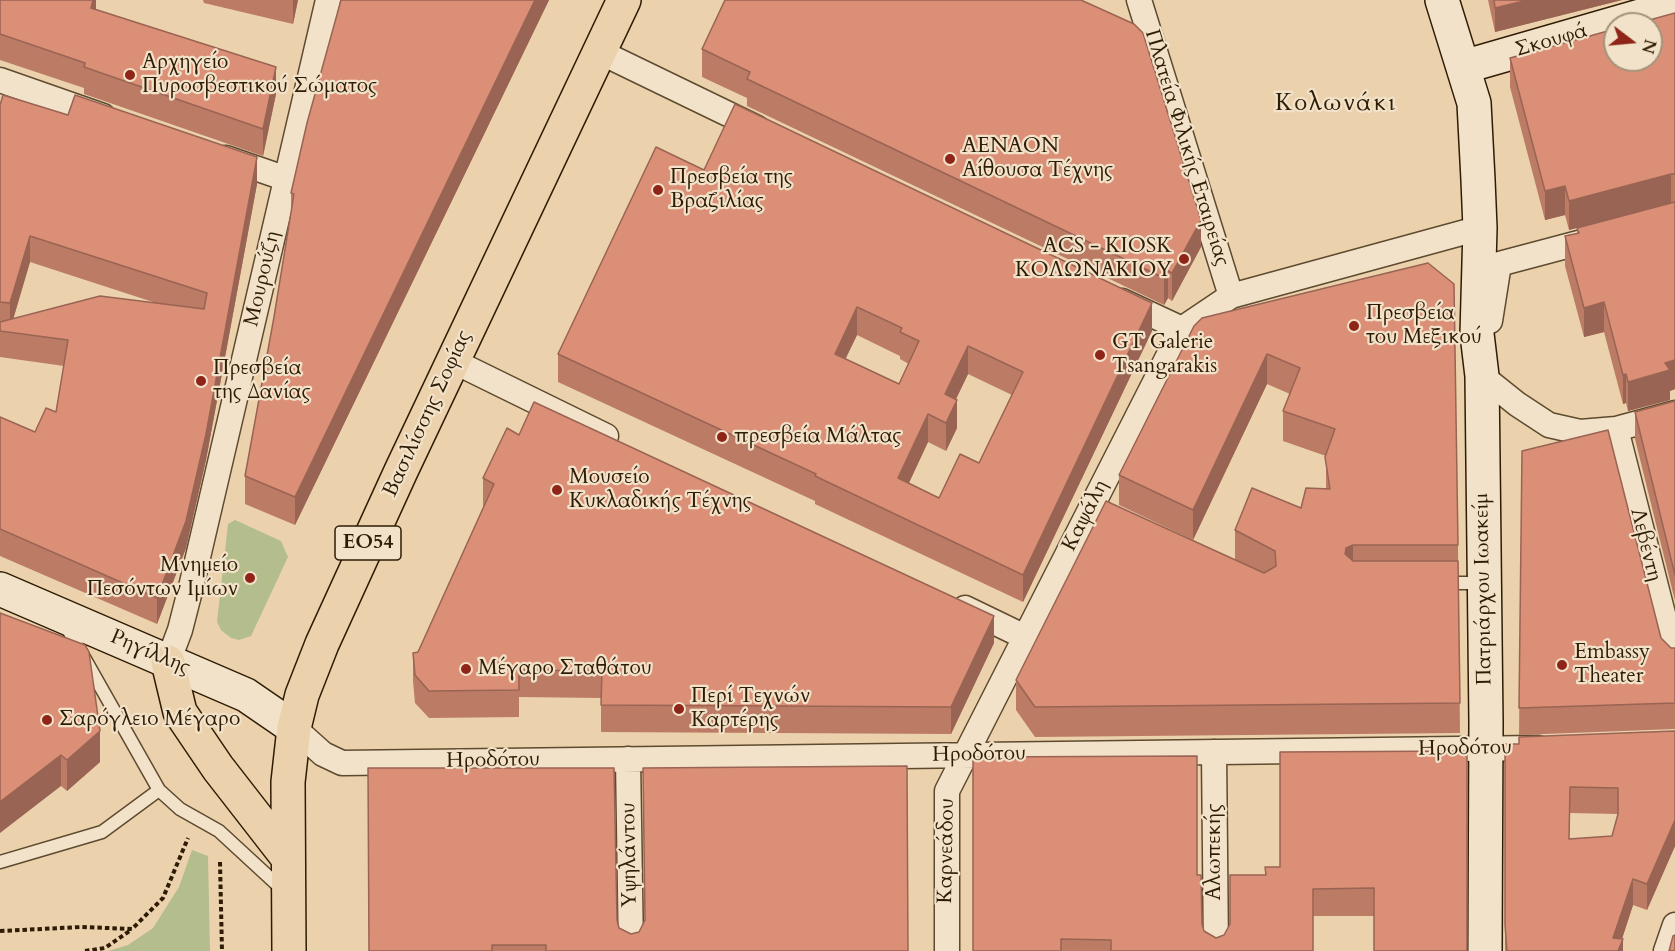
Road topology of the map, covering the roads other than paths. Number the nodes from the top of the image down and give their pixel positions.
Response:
1 (328, 0) edge
2 (624, 0) edge
3 (1139, 0) edge
4 (1419, 0) edge
5 (1442, 0) edge
6 (1675, 6) edge
7 (600, 52) junction
8 (1463, 67) junction
9 (0, 80) edge
10 (121, 122) edge
11 (776, 137) edge
12 (1475, 149) junction
13 (209, 153) edge
14 (287, 179) junction
15 (1480, 228) junction
16 (1620, 232) edge
17 (1097, 289) edge
18 (1231, 296) junction
19 (1182, 329) junction
20 (453, 362) junction
21 (1482, 376) junction
22 (1675, 413) edge
23 (1616, 429) junction
24 (630, 447) edge
25 (1432, 583) edge
26 (1484, 583) junction
27 (0, 589) edge
28 (940, 596) edge
29 (60, 615) junction
30 (1025, 637) junction
31 (1675, 661) edge
32 (168, 662) junction
33 (294, 728) junction
34 (1557, 747) edge
35 (1486, 750) junction
36 (1214, 753) junction
37 (964, 756) junction
38 (628, 759) junction
39 (159, 790) junction
40 (288, 858) junction
41 (0, 862) edge
42 (289, 895) junction
43 (1675, 925) edge
44 (289, 951) edge
45 (631, 951) edge
46 (947, 951) edge
47 (1216, 951) edge
48 (1485, 951) edge
49 (1666, 951) edge

1 - 14 street, Μουρούζη
2 - 7 main road, Βασιλίσσης Σοφίας / ΕΟ54
3 - 18 street, Πλατεία Φιλικής Εταιρείας
4 - 12 street
5 - 8 street
6 - 8 street, Σκουφά
7 - 11 street
7 - 20 main road, Βασιλίσσης Σοφίας / ΕΟ54
8 - 12 street
9 - 10 street
12 - 15 street
13 - 14 street
14 - 32 street, Μουρούζη
15 - 18 street, Καψάλη
15 - 21 street, Πατριάρχου Ιωακείμ
16 - 21 street
17 - 19 street
18 - 19 street, Καψάλη
19 - 30 street, Καψάλη
20 - 24 street
20 - 33 main road, Βασιλίσσης Σοφίας / ΕΟ54
21 - 23 street
21 - 26 street, Πατριάρχου Ιωακείμ
22 - 23 street
23 - 31 street, Λεβέντη
25 - 26 lane
26 - 35 street, Πατριάρχου Ιωακείμ
27 - 29 street, Ρηγίλλης
28 - 30 street
29 - 32 street, Ρηγίλλης
29 - 39 lane
30 - 37 street, Καψάλη
32 - 33 street, Ρηγίλλης
32 - 40 main road
33 - 38 street, Ηροδότου
33 - 40 main road, Βασιλίσσης Σοφίας / ΕΟ54
34 - 35 street, Ηροδότου
35 - 36 street, Ηροδότου
35 - 48 street, Πατριάρχου Ιωακείμ
36 - 37 street, Ηροδότου
36 - 47 street, Αλωπεκής
37 - 38 street, Ηροδότου
37 - 46 street, Καρνεάδου
38 - 45 street, Υψηλάντου
39 - 41 lane
39 - 42 lane
40 - 42 main road, Βασιλίσσης Σοφίας / ΕΟ54
42 - 44 main road, Βασιλίσσης Σοφίας / ΕΟ54
43 - 49 street

